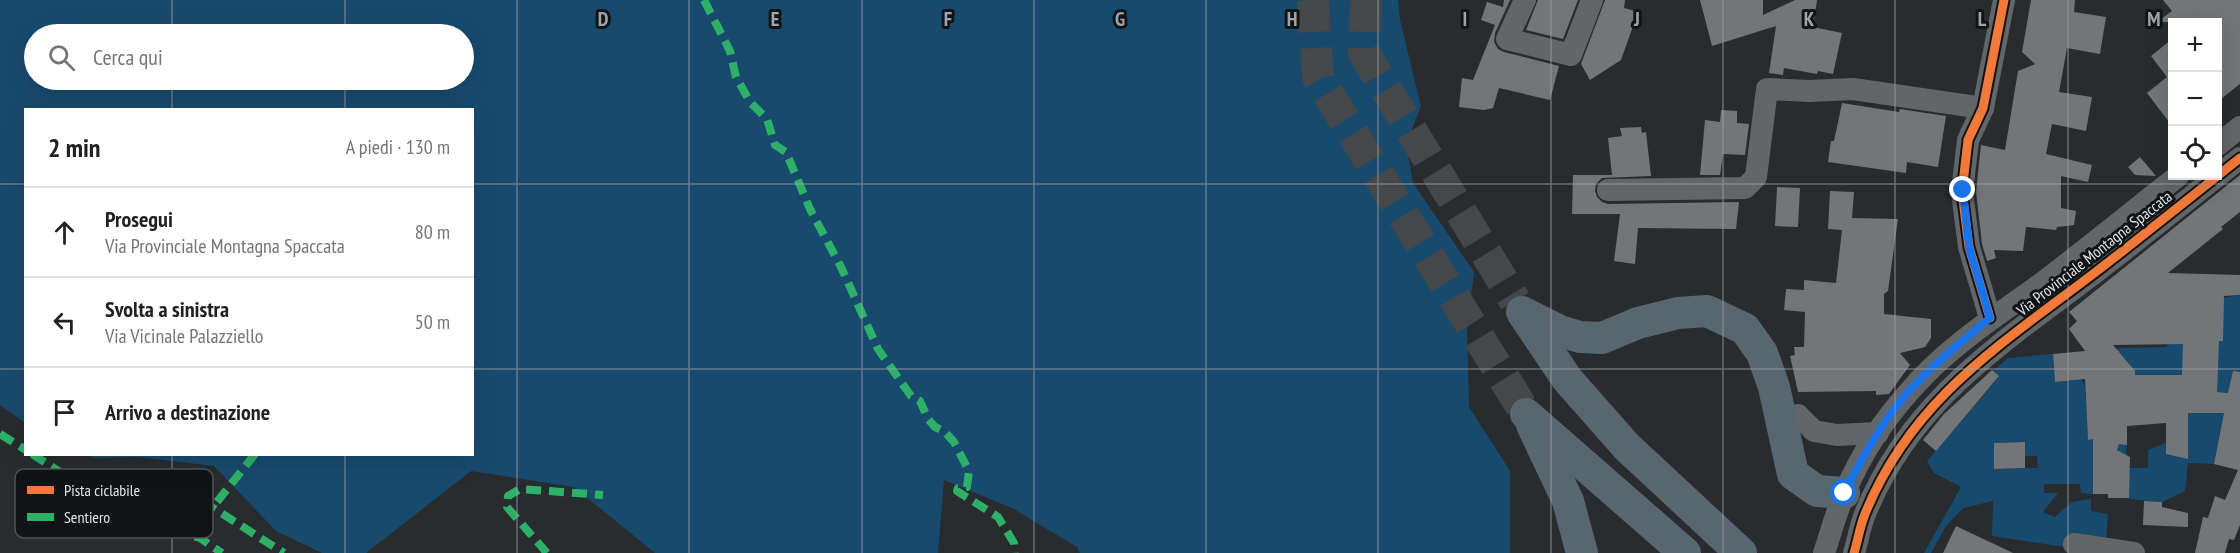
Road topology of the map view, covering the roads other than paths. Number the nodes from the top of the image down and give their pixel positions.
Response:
1 (1526, 0) edge
2 (1592, 0) edge
3 (2004, 0) edge
4 (1983, 108) junction
5 (2240, 127) edge
6 (2222, 141) edge
7 (2240, 158) edge
8 (2173, 180) edge
9 (1608, 190) dead end
10 (1990, 318) junction
11 (1798, 415) dead end
12 (1878, 433) junction
13 (1844, 493) junction
14 (2074, 544) dead end
15 (1582, 553) edge
16 (1685, 553) edge
17 (1741, 553) edge
18 (1824, 553) edge
19 (1854, 553) edge
20 (2134, 553) edge

1 - 2 street
3 - 4 street
4 - 9 street
4 - 10 street
5 - 6 street
7 - 19 street, Via Provinciale Montagna Spaccata
8 - 10 street, Via Provinciale Montagna Spaccata
10 - 12 street, Via Provinciale Montagna Spaccata
11 - 12 street
12 - 13 street, Via Provinciale Montagna Spaccata
13 - 17 highway
13 - 18 street, Via Provinciale Montagna Spaccata
14 - 20 street
15 - 16 highway

